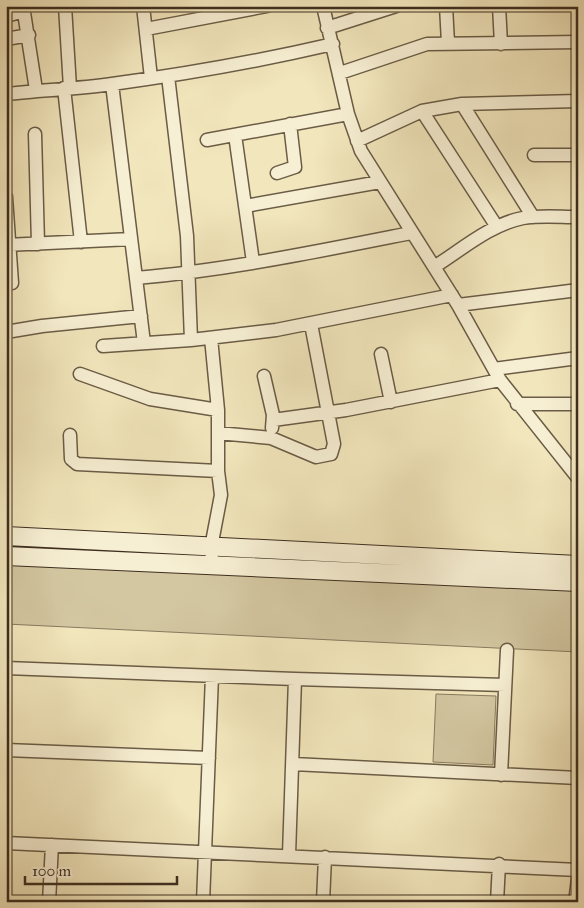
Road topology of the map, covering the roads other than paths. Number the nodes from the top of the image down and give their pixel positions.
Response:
1 (65, 6) edge
2 (144, 6) edge
3 (267, 6) edge
4 (323, 6) edge
5 (396, 6) edge
6 (446, 6) edge
7 (500, 6) edge
8 (24, 8) edge
9 (6, 16) edge
10 (327, 28) junction
11 (146, 29) junction
12 (29, 35) junction
13 (6, 39) edge
14 (578, 42) edge
15 (448, 43) junction
16 (332, 44) junction
17 (501, 44) junction
18 (340, 73) junction
19 (168, 76) junction
20 (151, 78) junction
21 (112, 84) junction
22 (67, 88) junction
23 (36, 90) junction
24 (6, 94) edge
25 (578, 101) edge
26 (462, 104) junction
27 (422, 111) junction
28 (348, 114) junction
29 (290, 124) junction
30 (35, 134) dead end
31 (235, 135) junction
32 (207, 140) dead end
33 (357, 141) junction
34 (534, 155) dead end
35 (578, 155) edge
36 (277, 173) dead end
37 (380, 182) junction
38 (6, 197) edge
39 (245, 206) junction
40 (533, 217) junction
41 (578, 217) edge
42 (498, 227) junction
43 (410, 233) junction
44 (131, 238) junction
45 (81, 242) junction
46 (38, 244) junction
47 (7, 245) edge
48 (253, 262) junction
49 (434, 267) junction
50 (190, 273) junction
51 (136, 278) junction
52 (12, 283) dead end
53 (578, 290) edge
54 (455, 300) junction
55 (142, 316) junction
56 (310, 324) junction
57 (6, 332) edge
58 (211, 338) junction
59 (191, 340) junction
60 (144, 343) junction
61 (103, 346) dead end
62 (382, 354) dead end
63 (578, 358) edge
64 (80, 374) dead end
65 (497, 375) junction
66 (264, 376) dead end
67 (391, 402) junction
68 (517, 404) junction
69 (578, 404) edge
70 (218, 410) junction
71 (326, 412) junction
72 (273, 420) junction
73 (218, 434) junction
74 (70, 435) dead end
75 (271, 438) junction
76 (563, 461) junction
77 (578, 462) edge
78 (218, 471) junction
79 (578, 478) edge
80 (6, 536) edge
81 (212, 547) junction
82 (6, 556) edge
83 (578, 564) edge
84 (211, 566) junction
85 (578, 582) edge
86 (507, 650) dead end
87 (6, 668) edge
88 (212, 676) junction
89 (295, 679) junction
90 (505, 684) junction
91 (6, 750) edge
92 (209, 758) junction
93 (293, 764) junction
94 (501, 774) junction
95 (578, 778) edge
96 (6, 843) edge
97 (52, 845) junction
98 (205, 853) junction
99 (289, 855) junction
100 (325, 857) junction
101 (499, 864) junction
102 (578, 870) edge
103 (578, 879) edge
104 (49, 902) edge
105 (203, 902) edge
106 (323, 902) edge
107 (497, 902) edge
108 (575, 902) edge

1 - 22 street
2 - 11 street
3 - 11 street
4 - 10 street
5 - 10 street
6 - 15 street
7 - 17 street
8 - 9 street
8 - 12 street
10 - 16 street
11 - 20 street
12 - 13 street
12 - 23 street
14 - 17 street
15 - 17 street
15 - 18 street
16 - 18 street
16 - 19 street
18 - 28 street
19 - 20 street
19 - 50 street
20 - 21 street
21 - 22 street
21 - 44 street
22 - 23 street
22 - 45 street
23 - 24 street
25 - 26 street
26 - 27 street
26 - 40 street
27 - 33 street
27 - 42 street
28 - 29 street
28 - 33 street
29 - 31 street
29 - 36 street
30 - 46 street
31 - 32 street
31 - 39 street
33 - 37 street
34 - 35 street
37 - 39 street
37 - 43 street
38 - 47 street
39 - 48 street
40 - 41 street
40 - 42 street
42 - 49 street
43 - 48 street
43 - 49 street
44 - 45 street
44 - 51 street
45 - 46 street
46 - 47 street
47 - 52 street
48 - 50 street
49 - 54 street
50 - 51 street
50 - 59 street
51 - 55 street
53 - 54 street
54 - 56 street
54 - 65 street
55 - 57 street
55 - 60 street
56 - 58 street
56 - 71 street
58 - 59 street
58 - 70 street
59 - 60 street
60 - 61 street
62 - 67 street
63 - 65 street
64 - 70 street
65 - 67 street
65 - 68 street
66 - 72 street
67 - 71 street
68 - 69 street
68 - 76 street
70 - 73 street
71 - 72 street
71 - 75 street
72 - 75 street
73 - 75 street
73 - 78 street
74 - 78 street
76 - 77 street
76 - 79 street
78 - 81 street
80 - 81 street
81 - 83 street
81 - 84 street
82 - 84 street
84 - 85 street
86 - 90 street
87 - 88 street
88 - 89 street
88 - 92 street
89 - 90 street
89 - 93 street
90 - 94 street
91 - 92 street
92 - 98 street
93 - 94 street
93 - 99 street
94 - 95 street
96 - 97 street
97 - 98 street
97 - 104 street
98 - 99 street
98 - 105 street
99 - 100 street
100 - 101 street
100 - 106 street
101 - 102 street
101 - 107 street
103 - 108 street

